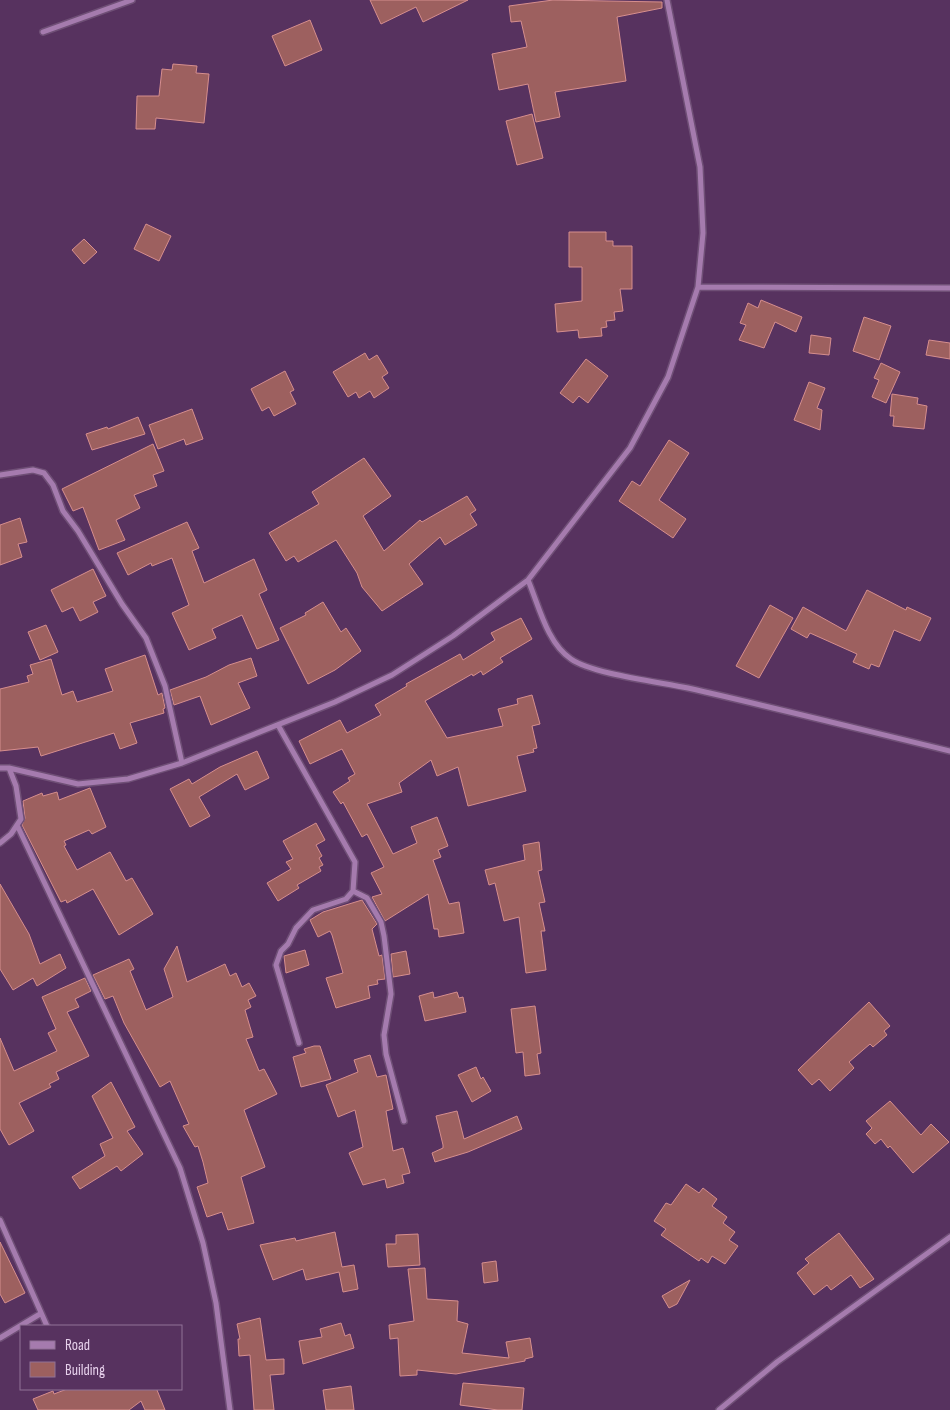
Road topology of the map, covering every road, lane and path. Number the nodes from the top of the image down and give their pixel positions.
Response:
1 (132, 0) edge
2 (667, 0) edge
3 (43, 32) dead end
4 (698, 287) junction
5 (950, 288) edge
6 (0, 475) edge
7 (528, 580) junction
8 (278, 725) junction
9 (950, 751) edge
10 (182, 763) junction
11 (0, 768) edge
12 (9, 768) junction
13 (17, 825) junction
14 (0, 843) edge
15 (353, 891) junction
16 (299, 1043) dead end
17 (404, 1120) dead end
18 (0, 1220) edge
19 (950, 1237) edge
20 (40, 1314) junction
21 (22, 1325) edge
22 (46, 1325) edge
23 (20, 1326) edge
24 (0, 1338) edge
25 (230, 1410) edge
26 (719, 1410) edge

1 - 3 street
2 - 4 street
4 - 5 street
4 - 7 street
6 - 10 street
7 - 8 street
7 - 9 street
8 - 10 street
8 - 15 street
10 - 12 street
11 - 12 street
12 - 13 street
13 - 14 street
13 - 25 street
15 - 16 street
15 - 17 street
18 - 20 street
19 - 26 street
20 - 21 street
20 - 22 street
23 - 24 street

